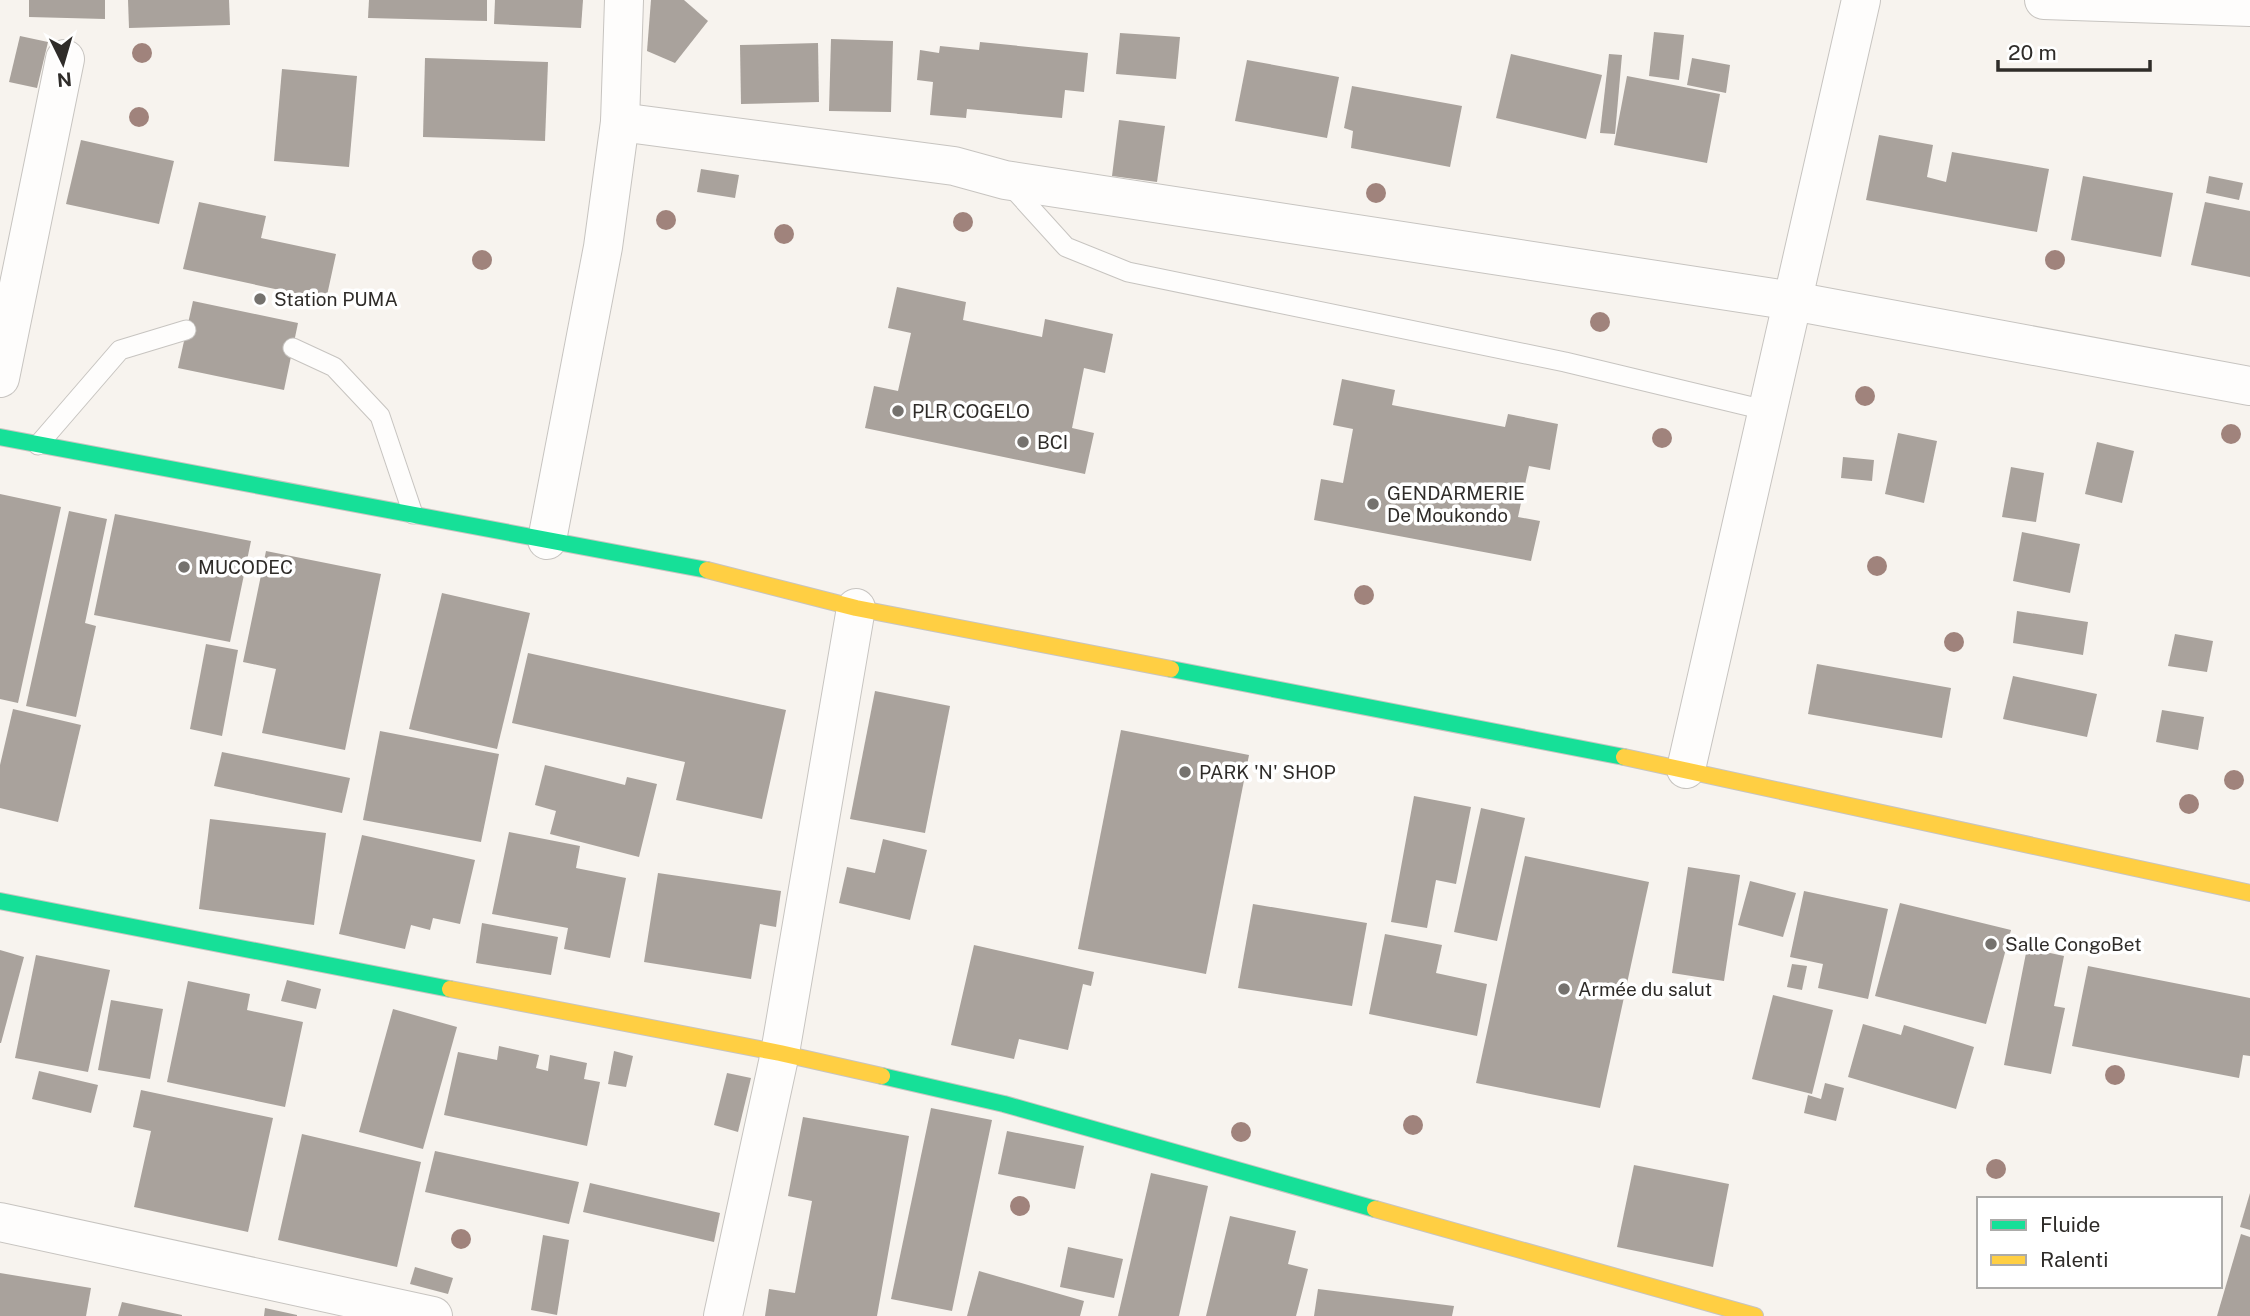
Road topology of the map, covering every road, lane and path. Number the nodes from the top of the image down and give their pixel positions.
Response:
1 (624, 0) edge
2 (1861, 0) edge
3 (2044, 0) edge
4 (2250, 7) edge
5 (65, 59) dead end
6 (620, 122) junction
7 (1005, 180) junction
8 (1793, 301) junction
9 (186, 330) dead end
10 (293, 348) dead end
11 (0, 378) edge
12 (2250, 386) edge
13 (1769, 411) junction
14 (0, 437) edge
15 (38, 444) junction
16 (413, 514) junction
17 (547, 540) junction
18 (856, 608) junction
19 (1686, 769) junction
20 (2250, 893) edge
21 (0, 901) edge
22 (780, 1053) junction
23 (0, 1222) edge
24 (433, 1316) edge
25 (723, 1316) edge
26 (1755, 1316) edge

1 - 6 street
2 - 8 street
3 - 4 street
5 - 11 street
6 - 7 street
6 - 17 street
7 - 8 street
7 - 13 lane
8 - 12 street
8 - 13 street
9 - 15 lane
10 - 16 lane
13 - 19 street
14 - 15 main road
15 - 16 main road
16 - 17 main road
17 - 18 main road
18 - 19 main road
18 - 22 street
19 - 20 main road
21 - 22 main road
22 - 25 street
22 - 26 main road
23 - 24 street

